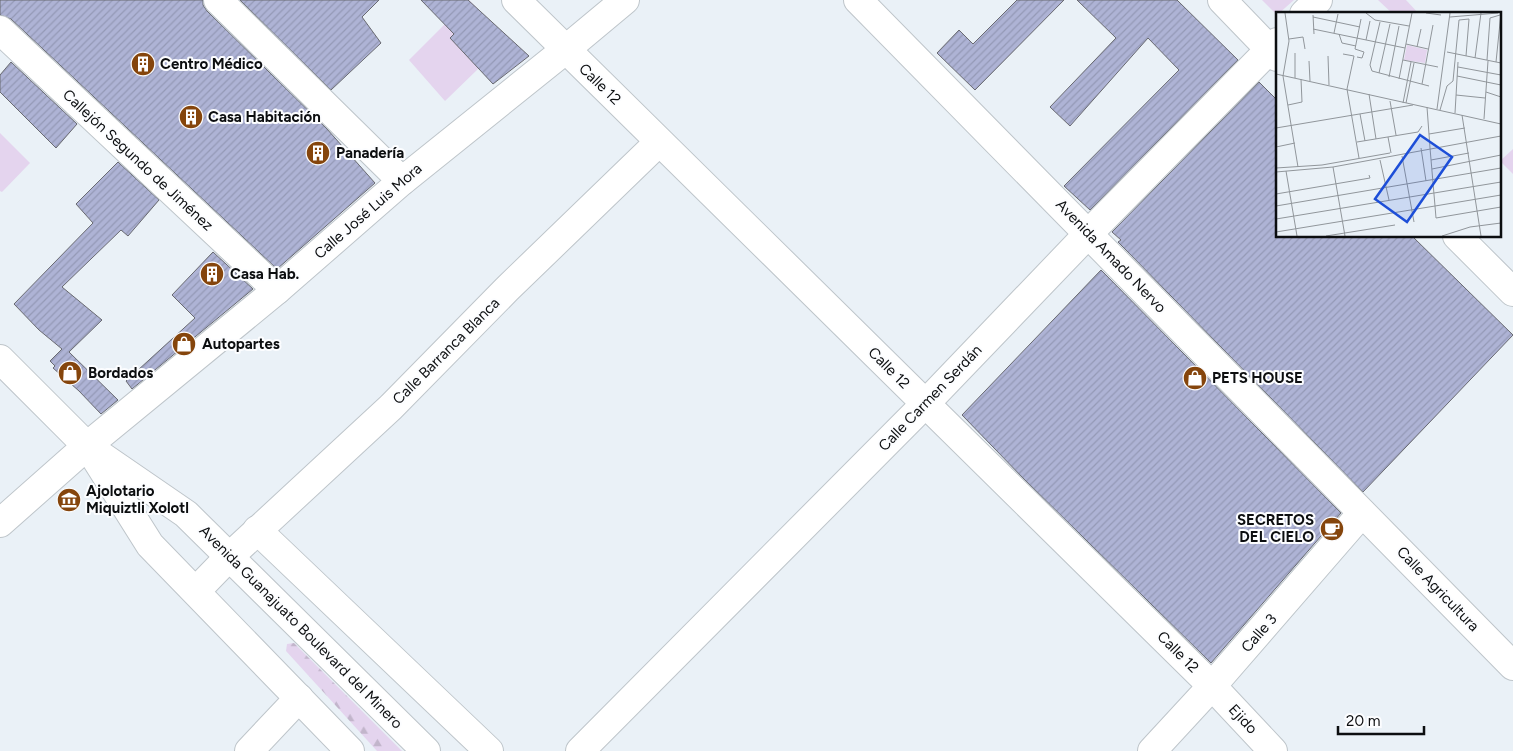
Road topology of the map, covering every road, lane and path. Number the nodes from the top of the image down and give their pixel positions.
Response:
1 (218, 0) edge
2 (516, 0) edge
3 (625, 0) edge
4 (858, 0) edge
5 (1222, 0) edge
6 (1318, 0) edge
7 (1306, 12) edge
8 (0, 30) edge
9 (1274, 49) edge
10 (566, 50) junction
11 (659, 142) junction
12 (402, 181) junction
13 (1089, 233) junction
14 (1459, 238) edge
15 (277, 290) junction
16 (1513, 292) edge
17 (0, 359) edge
18 (925, 404) junction
19 (87, 446) junction
20 (1362, 513) junction
21 (0, 523) edge
22 (257, 530) junction
23 (229, 556) junction
24 (196, 591) junction
25 (1513, 666) edge
26 (1212, 686) junction
27 (299, 698) junction
28 (249, 751) edge
29 (350, 751) edge
30 (426, 751) edge
31 (488, 751) edge
32 (580, 751) edge
33 (1152, 751) edge
34 (1273, 751) edge

1 - 12 street
2 - 10 street, Calle 12
3 - 10 street, Calle José Luis Mora
4 - 13 street, Avenida Amado Nervo
5 - 9 street
6 - 7 street
8 - 15 street, Callejón Segundo de Jiménez
9 - 13 street, Calle Carmen Serdán
10 - 11 street, Calle 12
10 - 12 street, Calle José Luis Mora
11 - 18 street, Calle 12
11 - 22 street, Calle Barranca Blanca
12 - 15 street, Calle José Luis Mora
13 - 18 street, Calle Carmen Serdán
13 - 20 street, Avenida Amado Nervo
14 - 16 street
15 - 19 street, Calle José Luis Mora
17 - 19 street
18 - 26 street, Calle 12
18 - 32 street, Calle Carmen Serdán
19 - 21 street, Calle José Luis Mora
19 - 23 street, Avenida Guanajuato Boulevard del Minero
19 - 24 street
20 - 25 street, Calle Agricultura
20 - 26 street, Calle 3
22 - 23 street, Calle Barranca Blanca
22 - 31 street
23 - 24 street, Calle Barranca Blanca
23 - 30 street, Avenida Guanajuato Boulevard del Minero
24 - 27 street
26 - 33 street, Calle 3
26 - 34 street, Ejido
27 - 28 street
27 - 29 street

